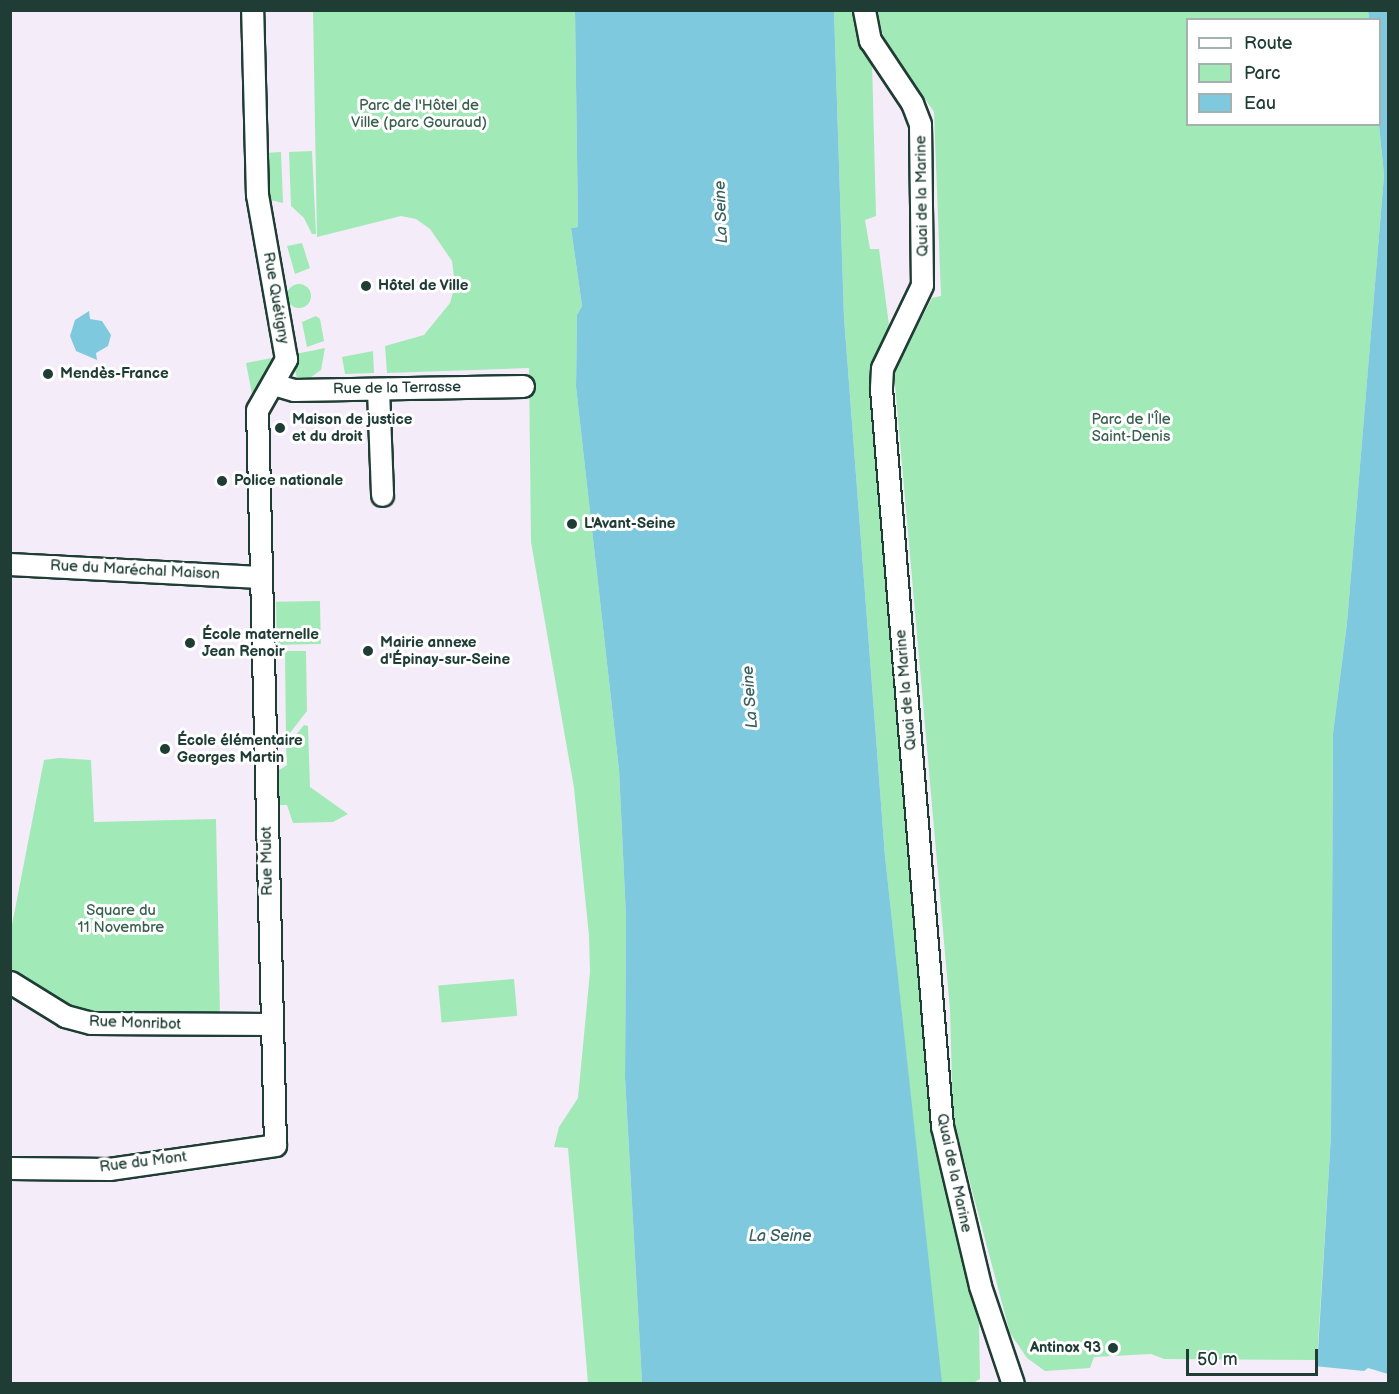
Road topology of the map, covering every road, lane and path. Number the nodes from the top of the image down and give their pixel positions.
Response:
1 (252, 10) edge
2 (864, 10) edge
3 (273, 384) junction
4 (523, 386) dead end
5 (378, 389) junction
6 (382, 495) dead end
7 (10, 564) edge
8 (259, 577) junction
9 (10, 982) edge
10 (271, 1024) junction
11 (275, 1145) joint
12 (10, 1168) edge
13 (1013, 1383) edge

1 - 3 street, Rue Quétigny
2 - 13 street, Quai de la Marine
3 - 5 street, Rue de la Terrasse
3 - 8 street, Rue Quétigny
4 - 5 street, Rue de la Terrasse
5 - 6 street
7 - 8 street, Rue du Maréchal Maison
8 - 10 street, Rue Mulot
9 - 10 street, Rue Monribot
10 - 11 street, Rue Mulot
11 - 12 street, Rue du Mont

